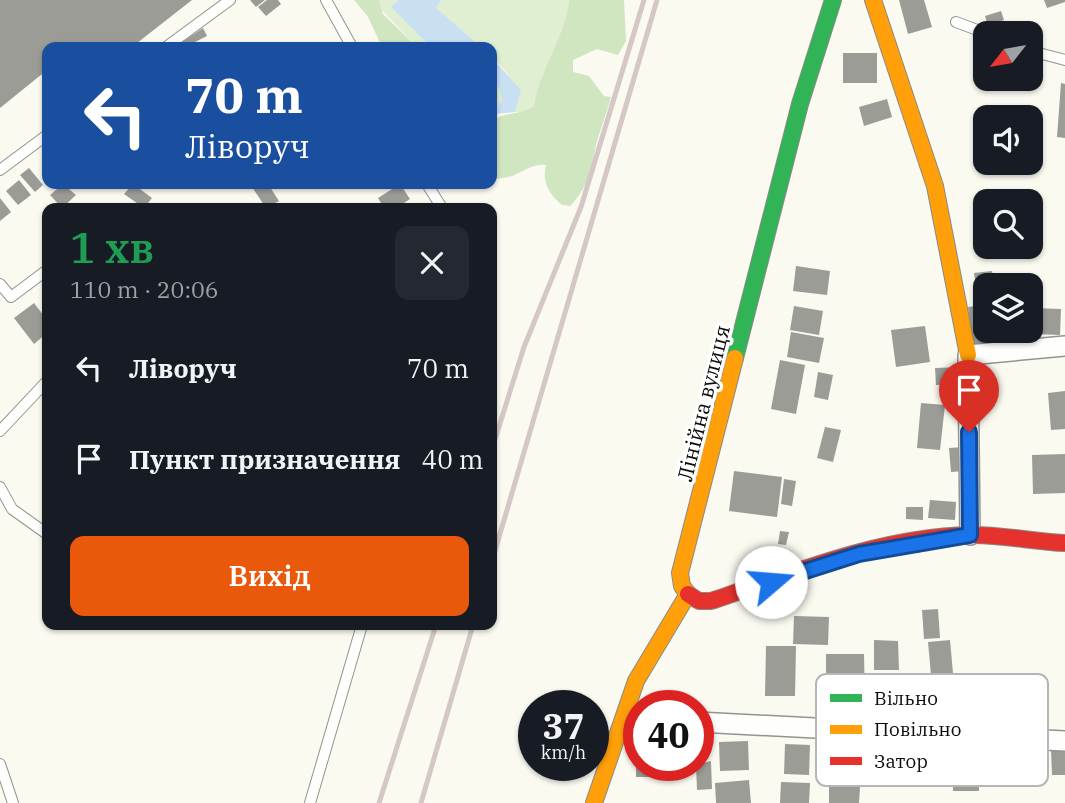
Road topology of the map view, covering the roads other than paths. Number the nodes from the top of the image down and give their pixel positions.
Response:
1 (230, 0) edge
2 (326, 0) edge
3 (834, 0) edge
4 (873, 0) edge
5 (956, 22) dead end
6 (973, 28) edge
7 (173, 42) edge
8 (349, 42) edge
9 (1043, 54) edge
10 (1065, 60) edge
11 (42, 139) edge
12 (0, 170) edge
13 (42, 274) edge
14 (0, 284) edge
15 (1065, 346) edge
16 (968, 355) junction
17 (42, 387) edge
18 (0, 432) edge
19 (0, 487) edge
20 (42, 530) edge
21 (970, 535) junction
22 (1065, 542) edge
23 (688, 594) junction
24 (361, 630) edge
25 (635, 690) edge
26 (714, 723) edge
27 (816, 728) edge
28 (623, 736) edge
29 (0, 764) edge
30 (13, 803) edge
31 (310, 803) edge
32 (594, 803) edge

1 - 7 lane
2 - 8 lane
3 - 23 street, Лінійна вулиця
4 - 16 street
5 - 6 lane
9 - 10 lane
11 - 12 lane
13 - 14 lane
15 - 16 street
16 - 21 street
17 - 18 lane
19 - 20 lane
21 - 22 street
21 - 23 street
23 - 25 street
24 - 31 lane
26 - 27 street
28 - 32 street
29 - 30 lane

